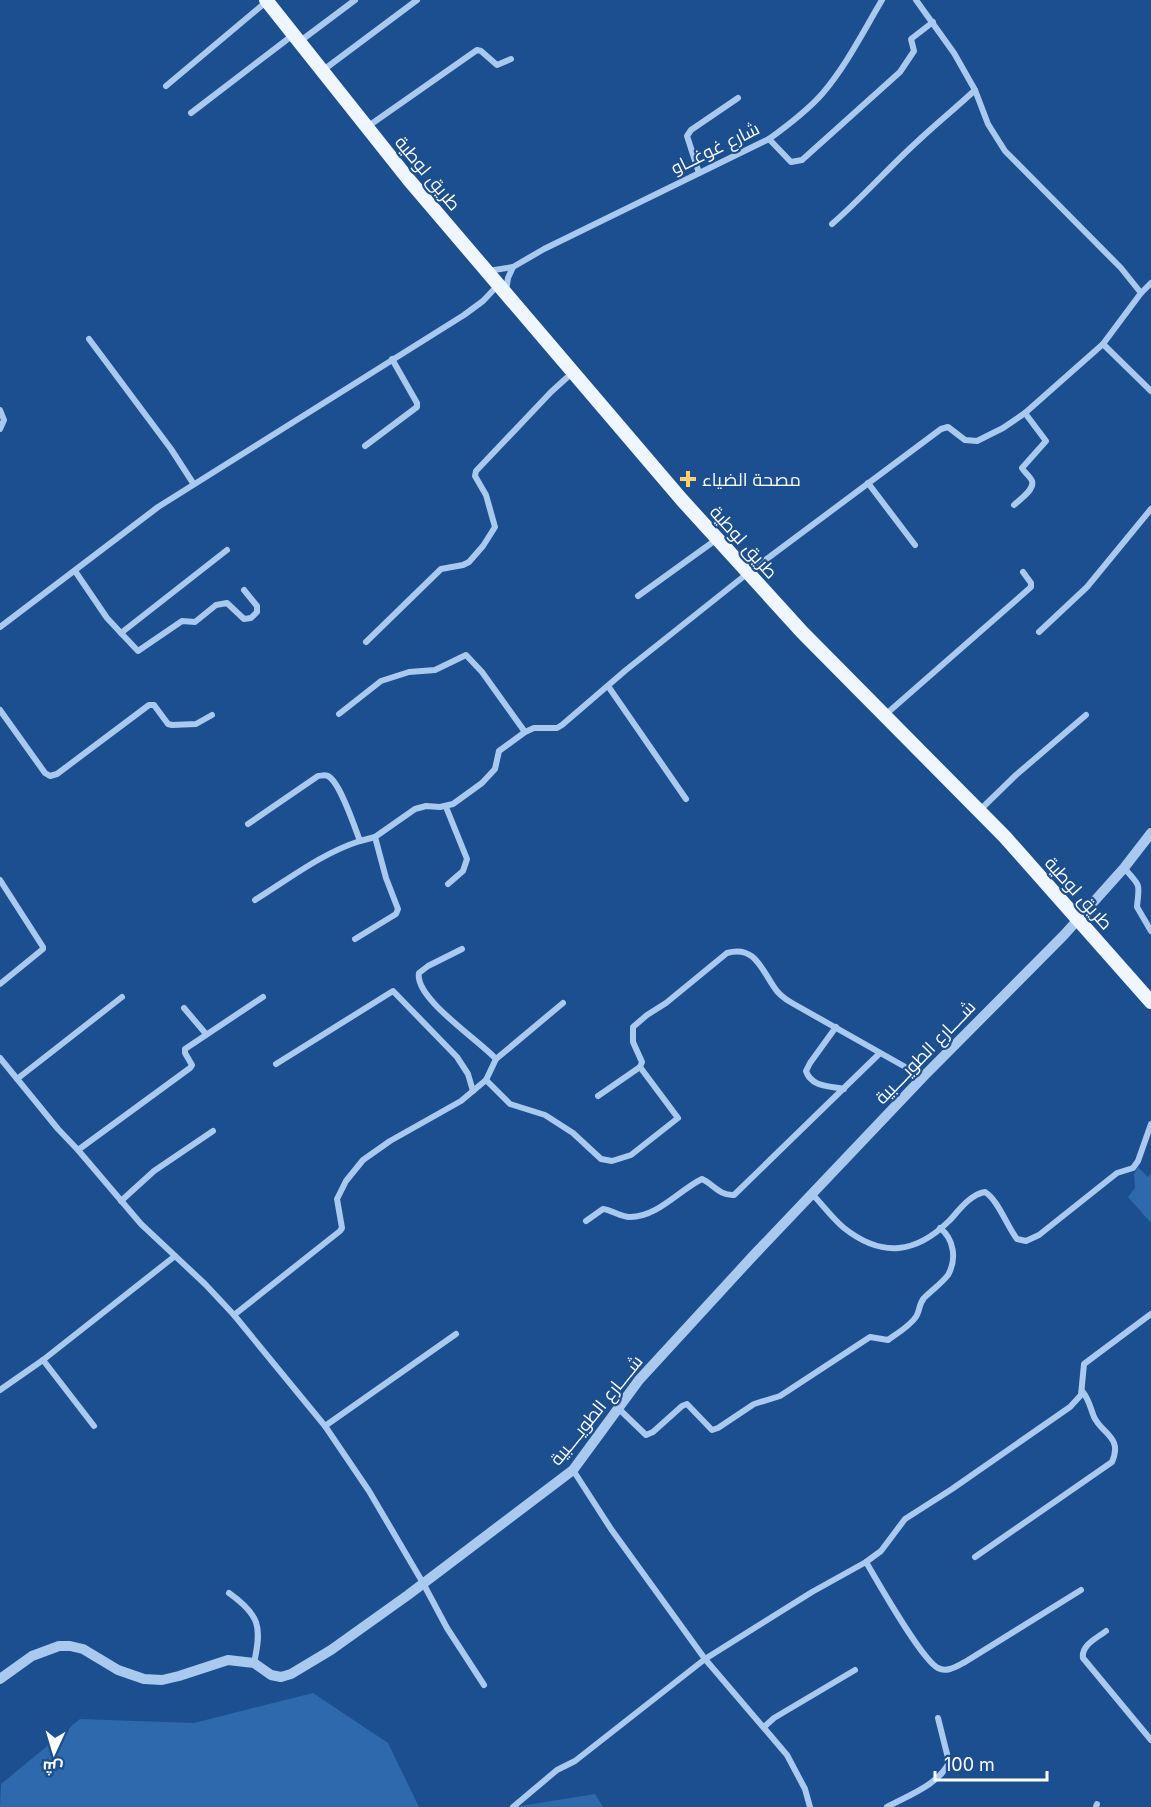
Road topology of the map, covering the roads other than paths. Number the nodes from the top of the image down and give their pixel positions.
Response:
1 (354, 0) edge
2 (417, 0) edge
3 (882, 0) edge
4 (916, 0) edge
5 (266, 1) edge
6 (933, 22) junction
7 (296, 38) junction
8 (511, 59) dead end
9 (322, 72) junction
10 (166, 87) dead end
11 (975, 90) junction
12 (738, 98) dead end
13 (191, 113) dead end
14 (366, 127) junction
15 (769, 139) junction
16 (699, 173) junction
17 (832, 224) dead end
18 (513, 267) junction
19 (488, 271) junction
20 (1151, 283) edge
21 (503, 287) junction
22 (1141, 292) junction
23 (89, 339) dead end
24 (1103, 344) junction
25 (392, 359) junction
26 (572, 373) junction
27 (1151, 391) edge
28 (0, 410) edge
29 (1025, 413) junction
30 (0, 429) edge
31 (365, 446) dead end
32 (193, 483) junction
33 (868, 483) junction
34 (1014, 505) dead end
35 (1151, 509) edge
36 (717, 539) junction
37 (915, 545) dead end
38 (227, 550) dead end
39 (75, 571) junction
40 (1023, 572) dead end
41 (748, 573) junction
42 (244, 590) dead end
43 (638, 596) dead end
44 (0, 627) edge
45 (1039, 632) dead end
46 (121, 633) junction
47 (366, 642) dead end
48 (608, 686) junction
49 (0, 710) edge
50 (339, 714) dead end
51 (212, 715) dead end
52 (1086, 715) dead end
53 (885, 716) junction
54 (525, 732) junction
55 (686, 799) dead end
56 (446, 807) junction
57 (980, 811) junction
58 (248, 824) dead end
59 (1151, 833) edge
60 (375, 837) junction
61 (360, 841) junction
62 (1124, 868) junction
63 (0, 880) edge
64 (448, 884) dead end
65 (255, 900) dead end
66 (1078, 919) junction
67 (1151, 930) edge
68 (355, 939) dead end
69 (462, 948) dead end
70 (0, 984) edge
71 (122, 997) dead end
72 (262, 997) dead end
73 (1151, 1002) edge
74 (563, 1003) dead end
75 (184, 1008) dead end
76 (836, 1028) junction
77 (206, 1034) junction
78 (879, 1054) junction
79 (0, 1058) edge
80 (496, 1059) junction
81 (276, 1064) dead end
82 (640, 1067) junction
83 (923, 1077) junction
84 (17, 1079) junction
85 (486, 1080) junction
86 (844, 1089) junction
87 (473, 1091) junction
88 (598, 1096) dead end
89 (1151, 1124) edge
90 (213, 1131) dead end
91 (78, 1150) junction
92 (812, 1194) junction
93 (121, 1201) junction
94 (586, 1221) dead end
95 (940, 1228) junction
96 (176, 1256) junction
97 (1151, 1314) edge
98 (234, 1315) junction
99 (456, 1334) dead end
100 (43, 1360) junction
101 (0, 1390) edge
102 (1082, 1391) junction
103 (618, 1408) junction
104 (94, 1426) dead end
105 (326, 1426) junction
106 (573, 1470) junction
107 (975, 1557) dead end
108 (866, 1562) junction
109 (423, 1583) junction
110 (1081, 1590) dead end
111 (229, 1593) dead end
112 (1106, 1632) dead end
113 (705, 1659) junction
114 (254, 1663) junction
115 (855, 1670) dead end
116 (0, 1679) edge
117 (484, 1685) dead end
118 (938, 1718) dead end
119 (764, 1727) junction
120 (1151, 1740) edge
121 (513, 1807) edge
122 (810, 1807) edge
123 (887, 1807) edge

1 - 7 street
2 - 9 street
3 - 15 street, شارع غوغــاو
4 - 6 street
5 - 7 main road, طريق لوطية
5 - 10 street
6 - 11 street
6 - 15 street
7 - 9 main road, طريق لوطية
7 - 13 street
8 - 14 street
9 - 14 main road, طريق لوطية
11 - 17 street
11 - 22 street
12 - 16 street
14 - 19 main road, طريق لوطية
15 - 16 street, شارع غوغــاو
16 - 18 street, شارع غوغــاو
18 - 19 street
18 - 21 street
19 - 21 main road, طريق لوطية
20 - 22 street
21 - 25 street
21 - 26 main road, طريق لوطية
22 - 24 street
23 - 32 street
24 - 27 street
24 - 29 street
25 - 31 street
25 - 32 street
26 - 36 main road, طريق لوطية
26 - 47 street
28 - 30 street
29 - 33 street
29 - 34 street
32 - 39 street
33 - 37 street
33 - 41 street
35 - 45 street
36 - 41 main road, طريق لوطية
36 - 43 street
38 - 46 street
39 - 44 street
39 - 46 street
40 - 53 street
41 - 48 street
41 - 53 main road, طريق لوطية
42 - 46 street
48 - 54 street
48 - 55 street
49 - 51 street
50 - 54 street
52 - 57 street
53 - 57 main road, طريق لوطية
54 - 56 street
56 - 60 street
56 - 64 street
57 - 66 main road, طريق لوطية
58 - 61 street
59 - 62 street, شــــارع الطويــــبية
60 - 61 street
60 - 68 street
61 - 65 street
62 - 66 street, شــــارع الطويــــبية
62 - 67 street
63 - 70 street
66 - 73 main road, طريق لوطية
66 - 83 street, شــــارع الطويــــبية
69 - 80 street
71 - 84 street
72 - 77 street
74 - 80 street
75 - 77 street
76 - 78 street
76 - 82 street
76 - 86 street
77 - 91 street
78 - 83 street
78 - 86 street
79 - 84 street
80 - 85 street
81 - 87 street
82 - 85 street
82 - 88 street
83 - 92 street, شــــارع الطويــــبية
84 - 91 street
85 - 87 street
86 - 94 street
87 - 98 street
89 - 95 street
90 - 93 street
91 - 93 street
92 - 95 street
92 - 103 street, شــــارع الطويــــبية
93 - 96 street
95 - 103 street
96 - 98 street
96 - 100 street
97 - 102 street
98 - 105 street
99 - 105 street
100 - 101 street
100 - 104 street
102 - 107 street
102 - 108 street
103 - 106 street, شــــارع الطويــــبية
105 - 109 street
106 - 109 street, شــــارع الطويــــبية
106 - 113 street
108 - 110 street
108 - 113 street
109 - 114 street, شــــارع الطويــــبية
109 - 117 street
111 - 114 street
112 - 120 street
113 - 119 street
113 - 121 street
114 - 116 street, شــــارع الطويــــبية
115 - 119 street
118 - 123 street
119 - 122 street

